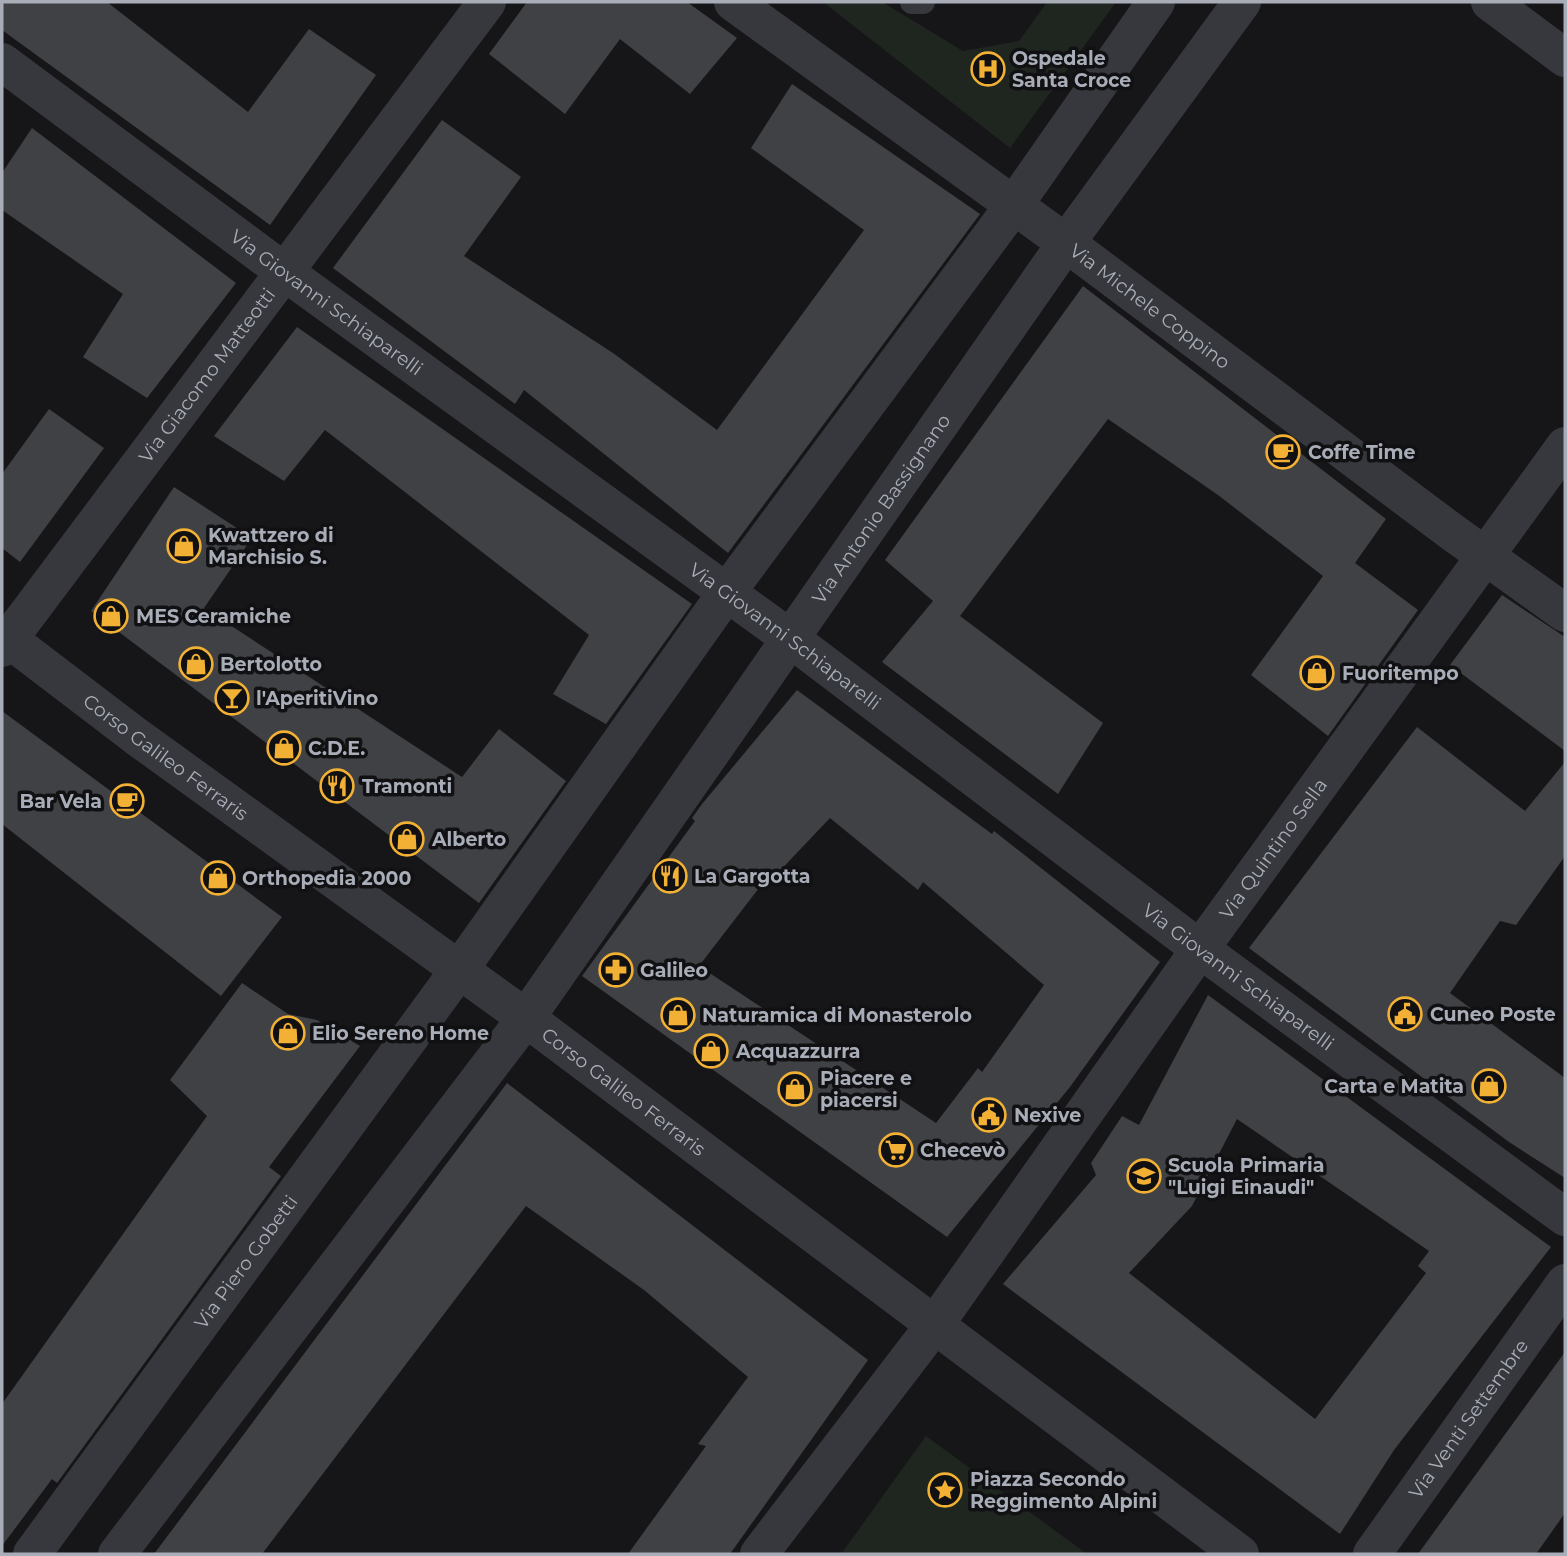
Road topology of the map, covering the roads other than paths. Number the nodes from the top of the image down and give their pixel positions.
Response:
1 (487, 2) edge
2 (733, 2) edge
3 (912, 2) edge
4 (923, 2) edge
5 (1156, 2) edge
6 (1242, 2) edge
7 (1490, 2) edge
8 (1565, 58) edge
9 (2, 61) edge
10 (1014, 205) junction
11 (1066, 243) junction
12 (286, 273) junction
13 (1565, 446) edge
14 (1484, 556) junction
15 (727, 592) junction
16 (1565, 613) edge
17 (791, 639) junction
18 (4, 640) edge
19 (1200, 949) junction
20 (458, 970) junction
21 (526, 1018) junction
22 (1565, 1217) edge
23 (1565, 1283) edge
24 (936, 1323) junction
25 (32, 1554) edge
26 (117, 1554) edge
27 (759, 1554) edge
28 (1240, 1554) edge
29 (1372, 1554) edge

1 - 12 street, Via Giacomo Matteotti
2 - 10 street, Via Michele Coppino
3 - 4 lane
5 - 10 street
6 - 11 street, Via Antonio Bassignano
7 - 8 street
9 - 12 street, Via Giovanni Schiaparelli
10 - 11 street, Via Michele Coppino
10 - 15 street
11 - 14 street, Via Michele Coppino
11 - 17 street, Via Antonio Bassignano
12 - 15 street, Via Giovanni Schiaparelli
12 - 18 street, Via Giacomo Matteotti
13 - 14 street, Via Quintino Sella
14 - 16 street, Via Michele Coppino
14 - 19 street, Via Quintino Sella
15 - 17 street, Via Giovanni Schiaparelli
15 - 20 street
17 - 19 street, Via Giovanni Schiaparelli
17 - 21 street, Via Antonio Bassignano
18 - 20 street, Corso Galileo Ferraris
19 - 22 street, Via Giovanni Schiaparelli
19 - 24 street, Via Quintino Sella
20 - 21 street, Corso Galileo Ferraris
20 - 25 street, Via Piero Gobetti
21 - 24 street, Corso Galileo Ferraris
21 - 26 street
23 - 29 street, Via Venti Settembre
24 - 27 street, Via Quintino Sella
24 - 28 street, Corso Galileo Ferraris

